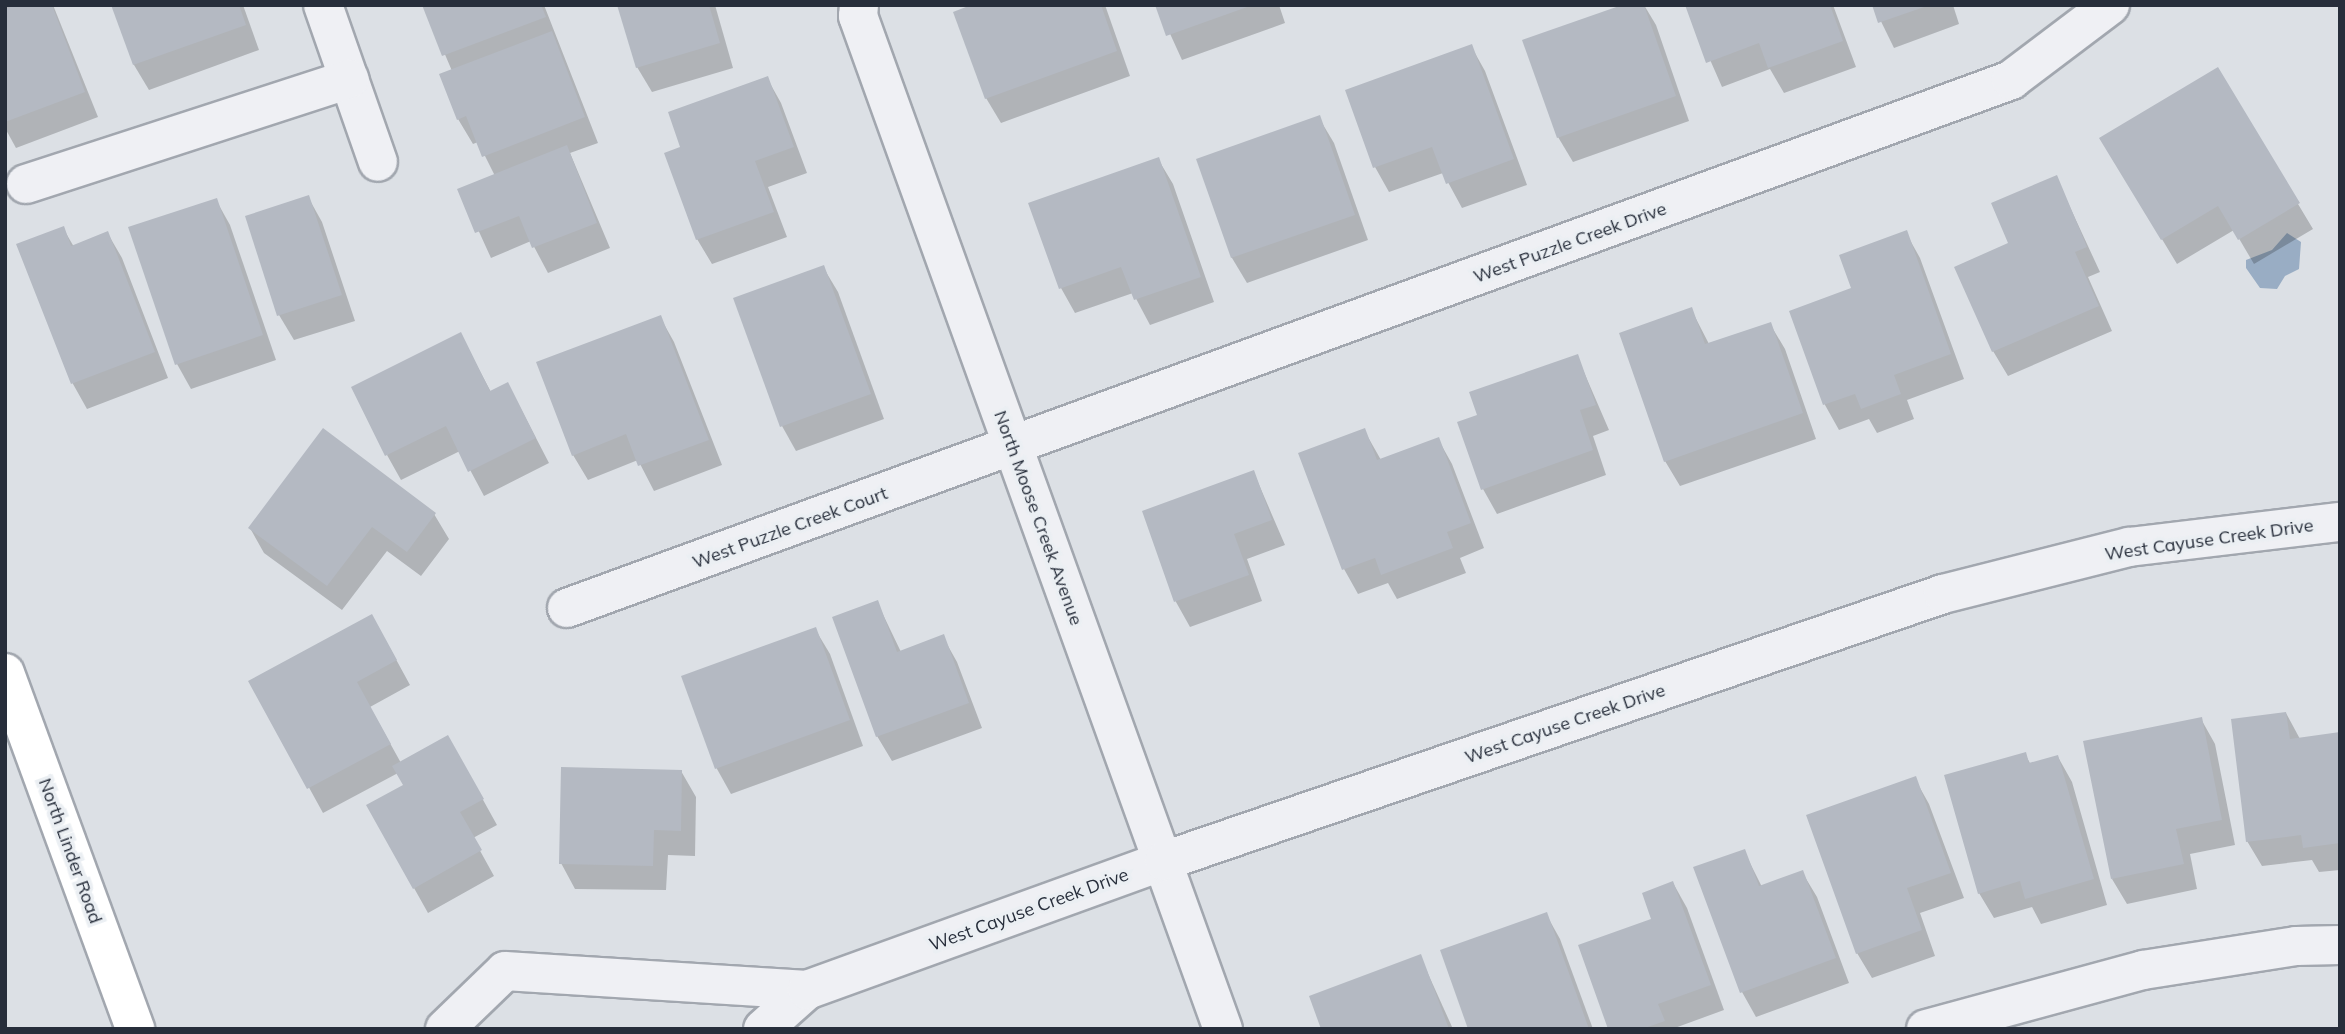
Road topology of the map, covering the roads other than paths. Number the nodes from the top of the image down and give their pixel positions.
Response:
1 (323, 5) edge
2 (859, 5) edge
3 (2110, 5) edge
4 (349, 79) junction
5 (378, 162) dead end
6 (26, 184) dead end
7 (1013, 448) junction
8 (2340, 522) edge
9 (567, 608) dead end
10 (5, 673) edge
11 (1164, 861) junction
12 (2340, 945) edge
13 (807, 990) junction
14 (135, 1029) edge
15 (444, 1029) edge
16 (763, 1029) edge
17 (1223, 1029) edge
18 (1926, 1029) edge

1 - 4 street
2 - 7 street, North Moose Creek Avenue
3 - 7 street, West Puzzle Creek Drive
4 - 5 street
4 - 6 street
7 - 9 street, West Puzzle Creek Court
7 - 11 street, North Moose Creek Avenue
8 - 11 street, West Cayuse Creek Drive
10 - 14 main road, North Linder Road
11 - 13 street, West Cayuse Creek Drive
11 - 17 street, North Moose Creek Avenue
12 - 18 street
13 - 15 street, West Cayuse Creek Drive
13 - 16 street, West Cayuse Creek Drive

